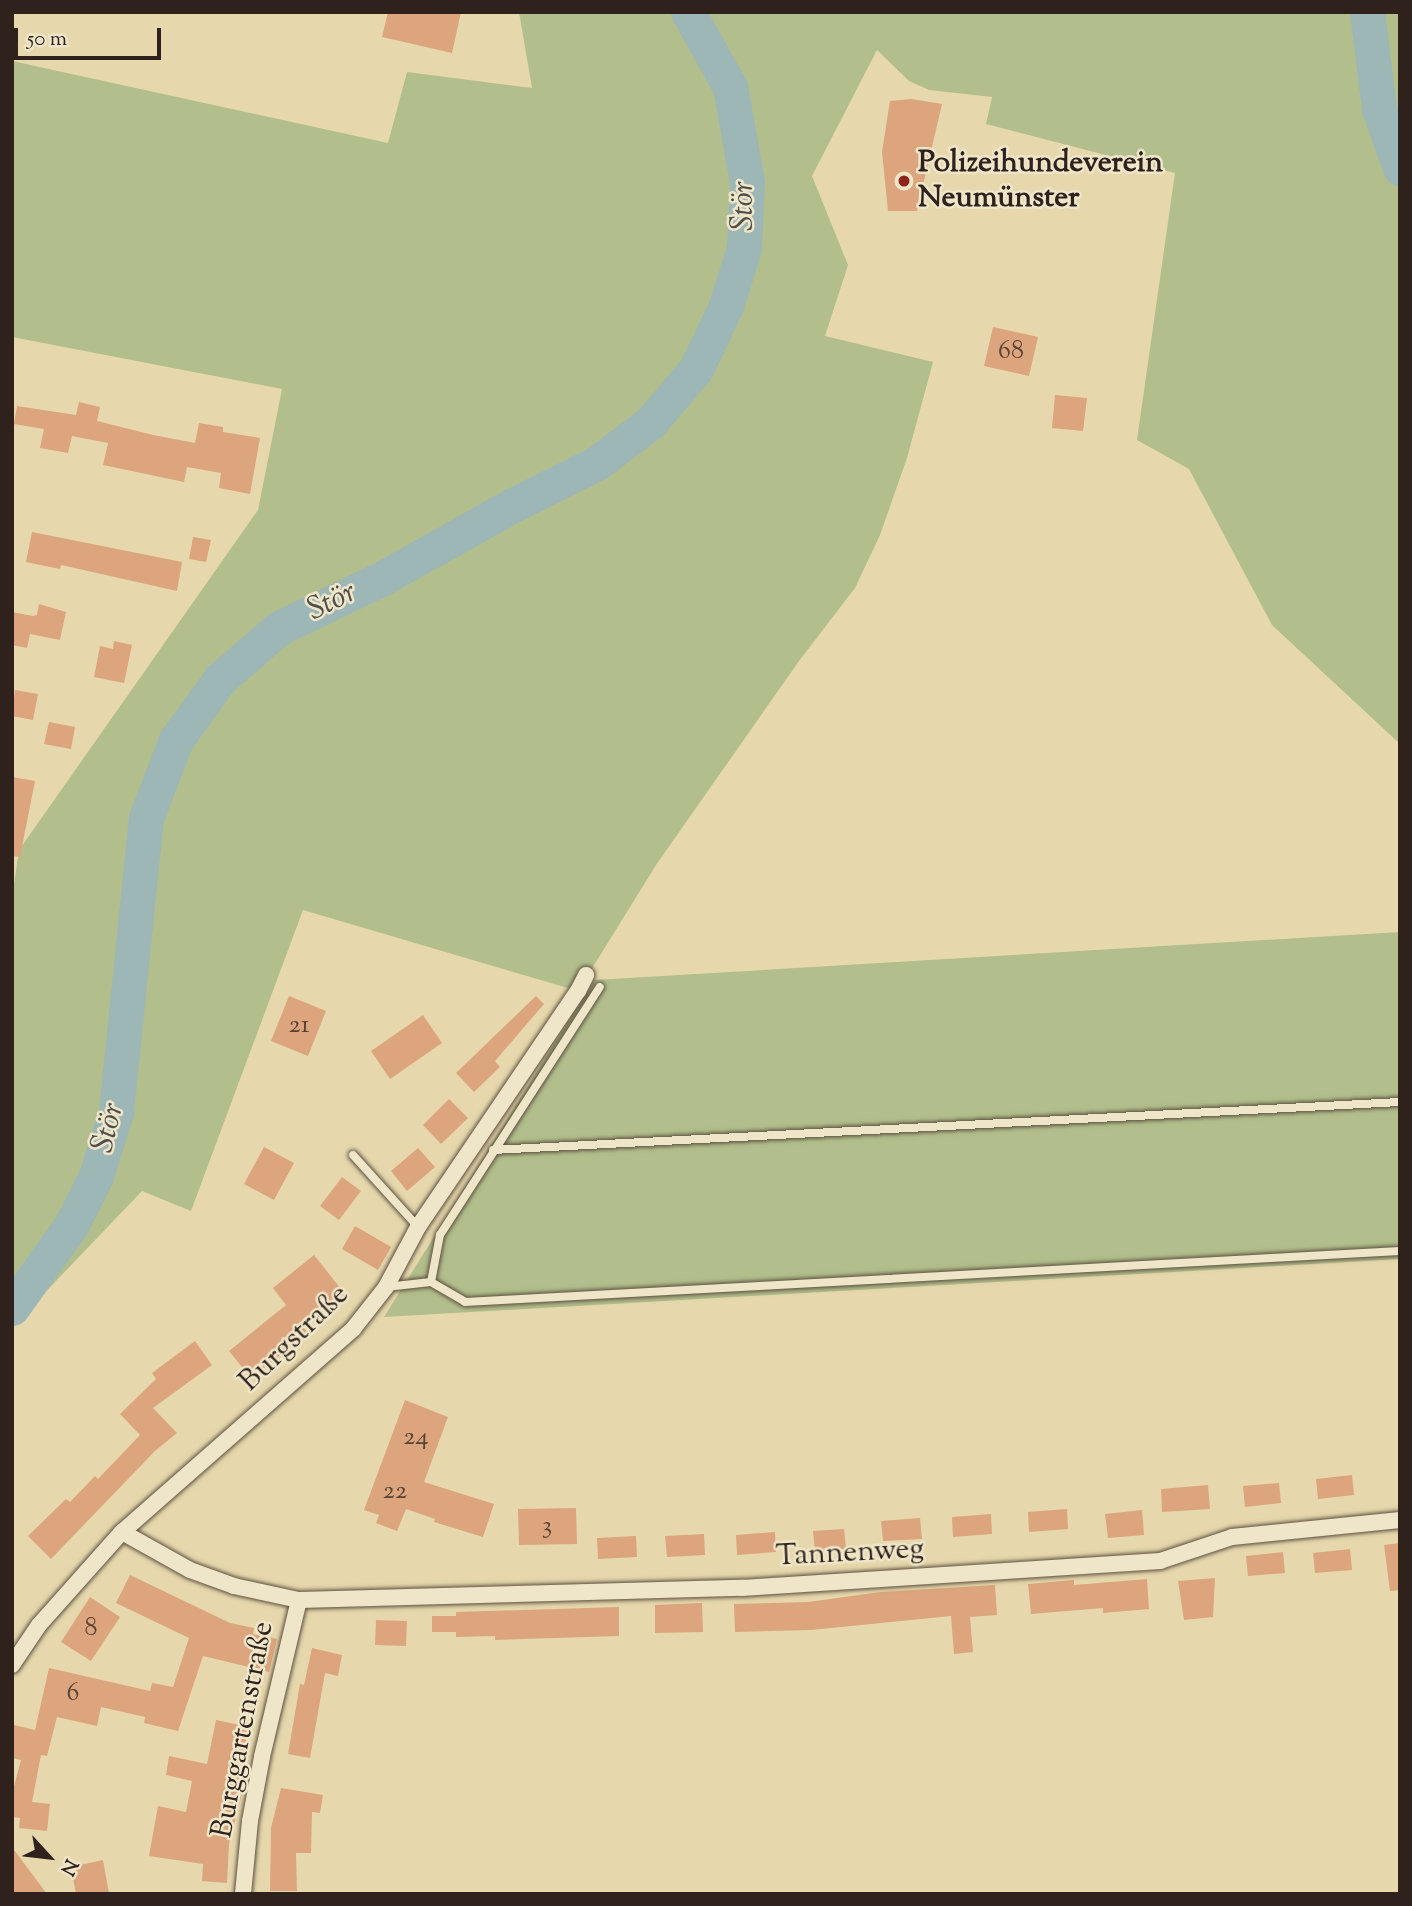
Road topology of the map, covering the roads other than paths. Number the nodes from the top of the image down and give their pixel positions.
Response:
1 (586, 975) dead end
2 (600, 987) dead end
3 (1400, 1102) edge
4 (493, 1150) junction
5 (353, 1155) dead end
6 (418, 1227) junction
7 (1400, 1251) edge
8 (431, 1282) junction
9 (386, 1287) junction
10 (1400, 1520) edge
11 (122, 1532) junction
12 (299, 1600) junction
13 (12, 1665) edge
14 (243, 1894) edge

1 - 6 street, Burgstraße
2 - 4 lane
3 - 4 lane
4 - 8 lane
5 - 6 lane
6 - 9 street, Burgstraße
7 - 8 lane
8 - 9 lane
9 - 11 street, Burgstraße
10 - 12 street, Tannenweg
11 - 12 street, Burggartenstraße
11 - 13 street, Burgstraße
12 - 14 street, Burggartenstraße

